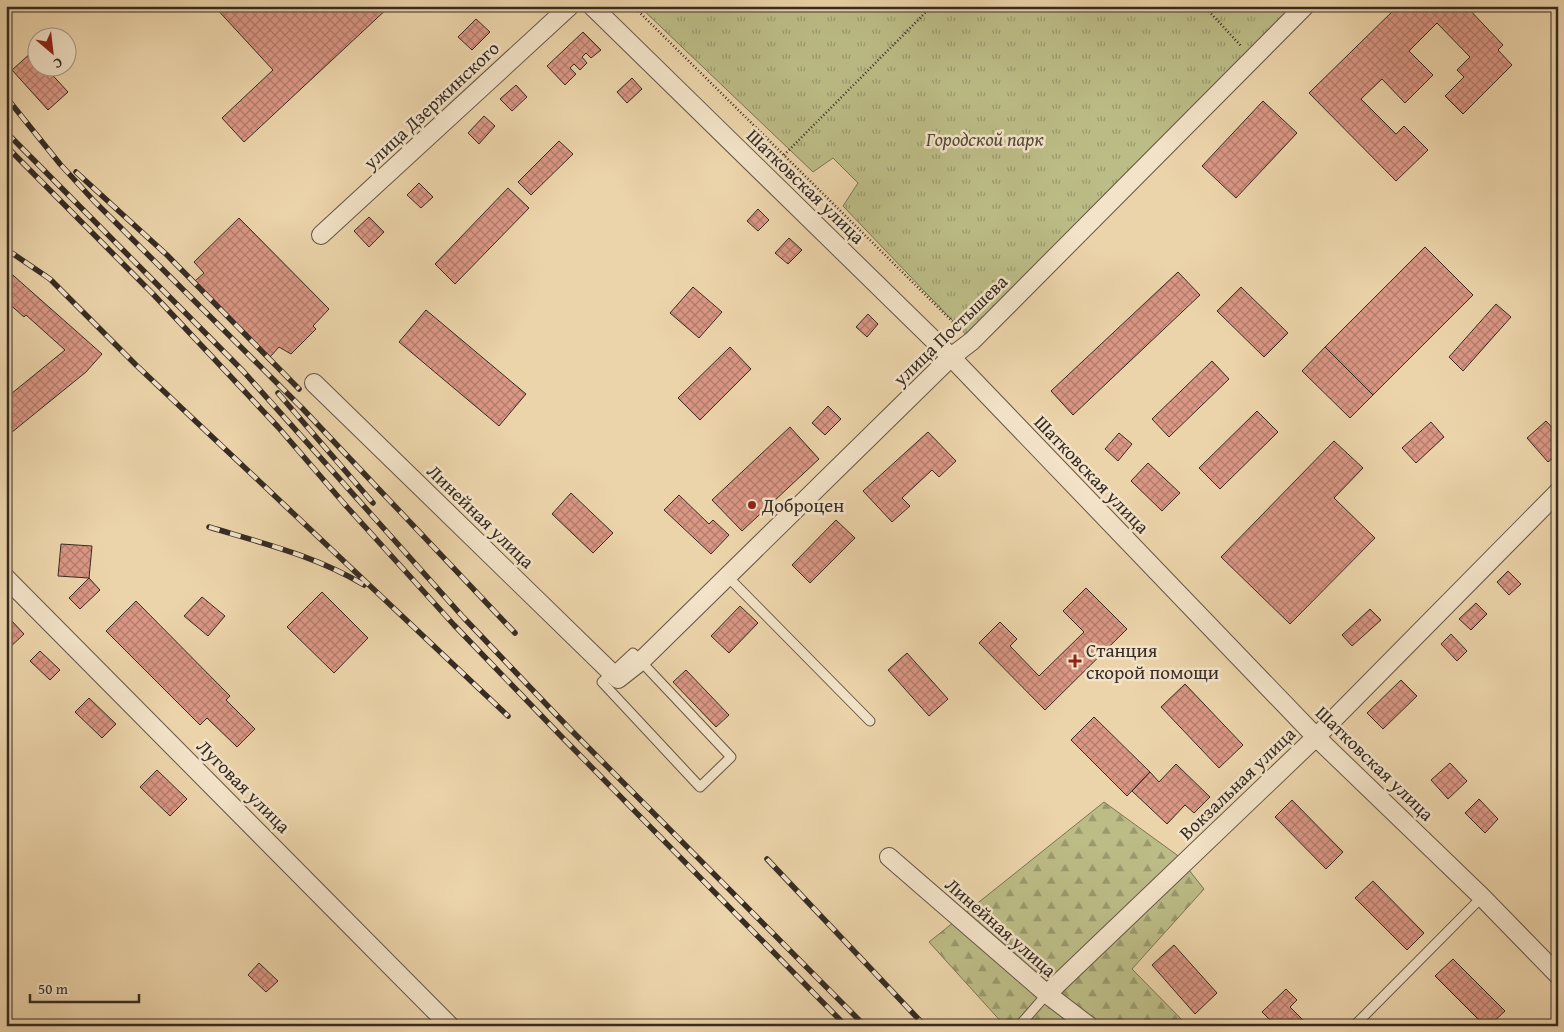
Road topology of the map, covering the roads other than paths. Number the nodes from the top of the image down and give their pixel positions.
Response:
1 (570, 6) edge
2 (1305, 6) edge
3 (592, 7) edge
4 (321, 235) dead end
5 (951, 357) junction
6 (314, 383) dead end
7 (1558, 492) edge
8 (728, 577) junction
9 (6, 578) edge
10 (641, 662) junction
11 (615, 676) junction
12 (870, 721) dead end
13 (1316, 737) junction
14 (888, 857) dead end
15 (1482, 897) junction
16 (1558, 975) edge
17 (1047, 994) junction
18 (450, 1026) edge
19 (1019, 1026) edge
20 (1089, 1026) edge
21 (1354, 1026) edge

1 - 4 street, улица Дзержинского
2 - 5 street, улица Постышева
3 - 5 street, Шатковская улица
5 - 8 street, улица Постышева
5 - 13 street, Шатковская улица
6 - 11 street, Линейная улица
7 - 13 street, Вокзальная улица
8 - 10 street, улица Постышева
8 - 12 lane
9 - 18 street, Луговая улица
10 - 11 street, улица Постышева
10 - 11 lane
13 - 15 street, Шатковская улица
13 - 17 street, Вокзальная улица
14 - 17 street, Линейная улица
15 - 16 street, Шатковская улица
15 - 21 lane
17 - 19 lane
17 - 20 street, Линейная улица

